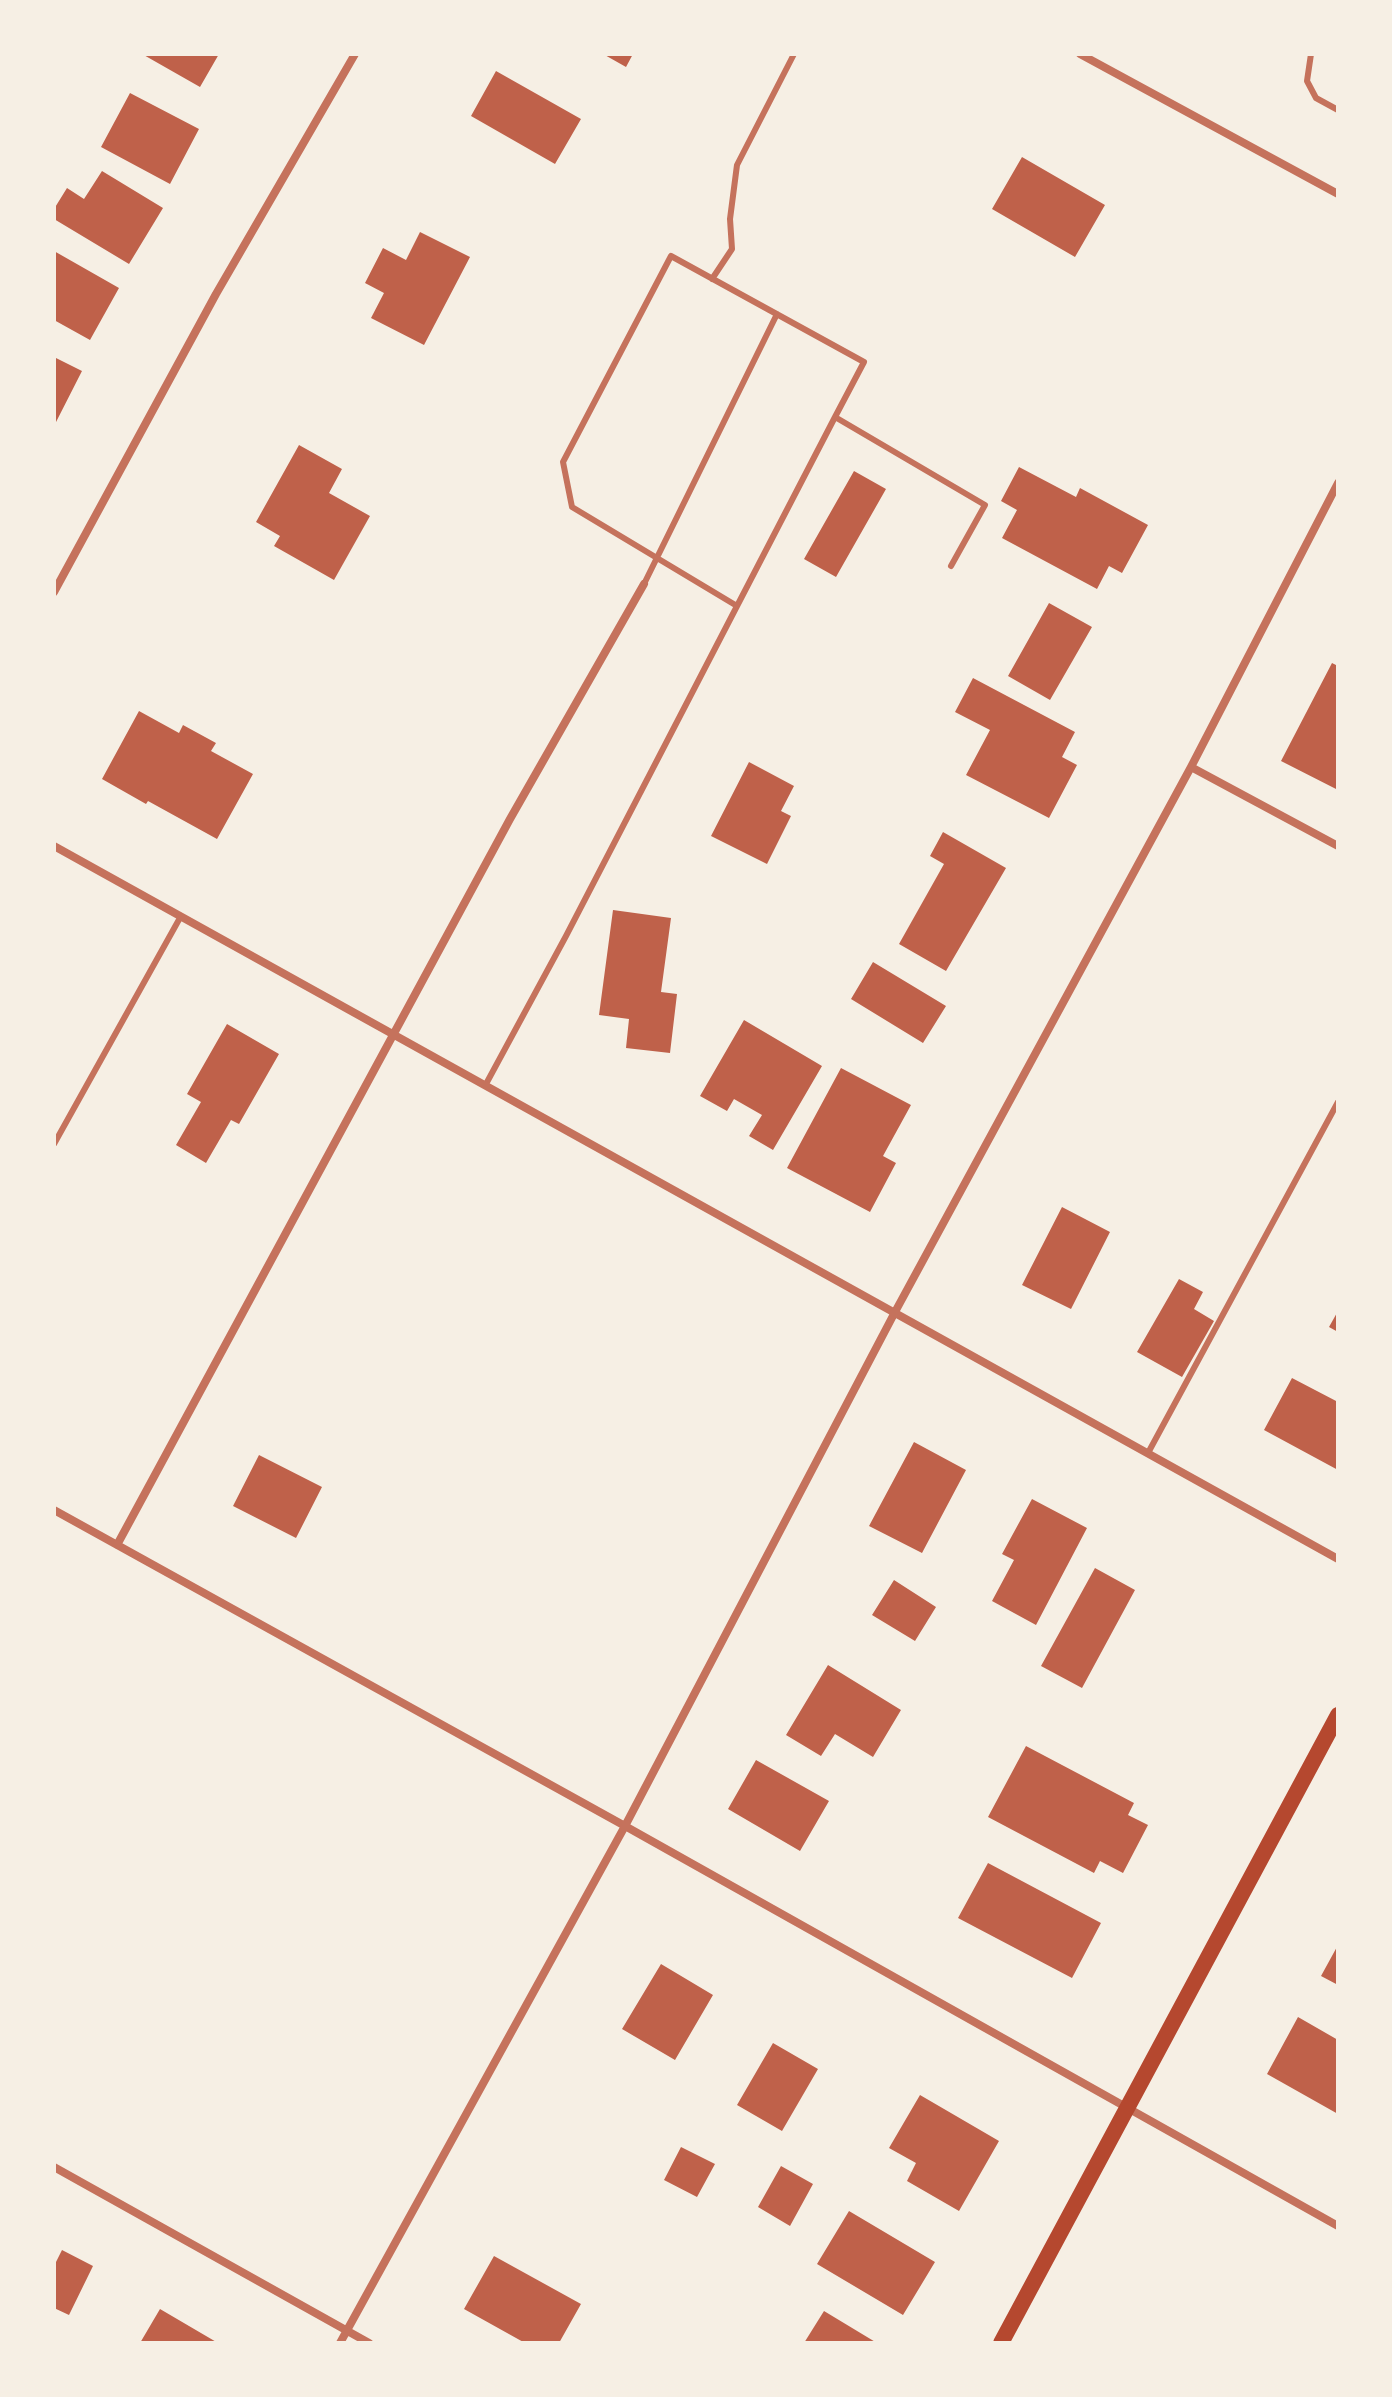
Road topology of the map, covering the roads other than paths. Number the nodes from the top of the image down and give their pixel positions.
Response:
1 (355, 54) edge
2 (794, 54) edge
3 (1080, 54) edge
4 (1311, 54) edge
5 (1338, 110) edge
6 (1338, 194) edge
7 (712, 279) junction
8 (777, 314) junction
9 (835, 417) junction
10 (1338, 483) edge
11 (657, 558) junction
12 (951, 566) dead end
13 (644, 584) joint
14 (54, 592) edge
15 (737, 606) junction
16 (1191, 767) junction
17 (54, 846) edge
18 (1338, 846) edge
19 (181, 916) junction
20 (395, 1034) junction
21 (486, 1084) junction
22 (1338, 1102) edge
23 (54, 1144) edge
24 (895, 1312) junction
25 (1148, 1453) junction
26 (54, 1510) edge
27 (117, 1545) junction
28 (1338, 1559) edge
29 (1338, 1715) edge
30 (625, 1826) junction
31 (1128, 2107) junction
32 (54, 2167) edge
33 (1338, 2226) edge
34 (347, 2330) junction
35 (340, 2343) edge
36 (369, 2343) edge
37 (1001, 2343) edge

1 - 14 street
2 - 7 lane
3 - 6 street
4 - 5 lane
7 - 8 lane
7 - 11 lane
8 - 9 lane
8 - 11 lane
9 - 12 lane
9 - 15 lane
10 - 16 street
11 - 13 lane
11 - 15 lane
13 - 20 street
15 - 21 lane
16 - 18 street
16 - 24 street
17 - 19 street
19 - 20 street
19 - 23 lane
20 - 21 street
20 - 27 street
21 - 24 street
22 - 25 lane
24 - 25 street
24 - 30 street
25 - 28 street
26 - 27 street
27 - 30 street
29 - 31 main road
30 - 31 street
30 - 34 street
31 - 33 street
31 - 37 main road
32 - 34 street
34 - 35 street
34 - 36 street

